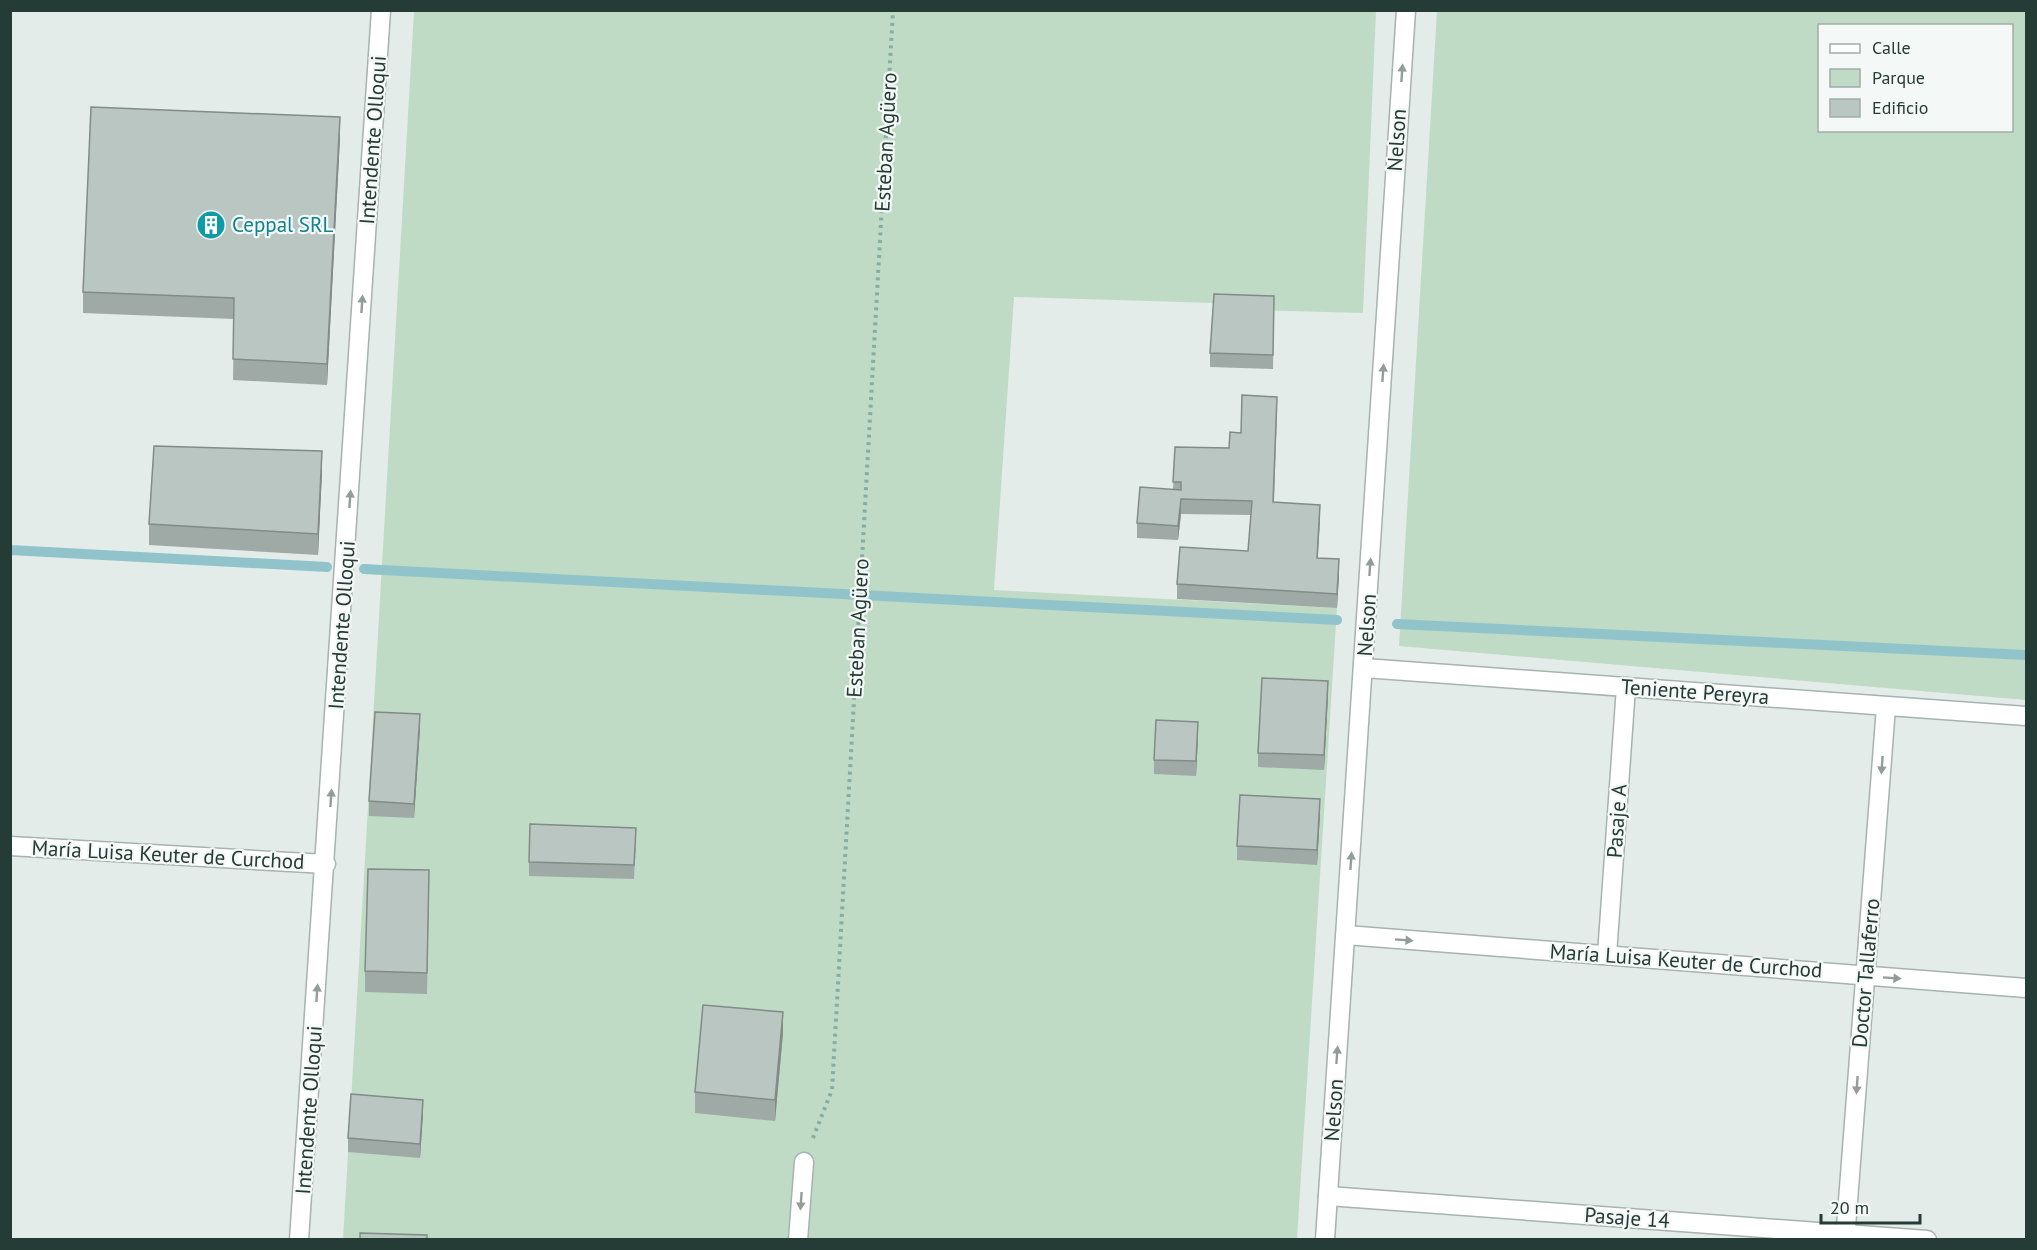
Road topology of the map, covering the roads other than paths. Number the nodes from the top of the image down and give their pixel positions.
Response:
1 (381, 10) edge
2 (1406, 10) edge
3 (1364, 668) junction
4 (1626, 687) junction
5 (1886, 707) junction
6 (2026, 716) edge
7 (10, 846) edge
8 (326, 864) junction
9 (1346, 935) junction
10 (1607, 955) junction
11 (1865, 975) junction
12 (2026, 988) edge
13 (804, 1162) road end
14 (1328, 1196) junction
15 (1845, 1236) edge
16 (299, 1239) edge
17 (798, 1239) edge
18 (1325, 1239) edge
19 (1927, 1239) edge

8 -> 1 street, Intendente Olloqui
3 -> 2 street, Nelson
3 - 4 street, Teniente Pereyra
9 -> 3 street, Nelson
4 - 5 street, Teniente Pereyra
4 - 10 street, Pasaje A
5 - 6 street, Teniente Pereyra
5 -> 11 street, Doctor Tallaferro
7 - 8 street, María Luisa Keuter de Curchod
16 -> 8 street, Intendente Olloqui
9 -> 10 street, María Luisa Keuter de Curchod
14 -> 9 street, Nelson
10 - 11 street, María Luisa Keuter de Curchod
11 -> 12 street, María Luisa Keuter de Curchod
11 -> 15 street, Doctor Tallaferro
13 -> 17 street
14 - 15 street, Pasaje 14
14 - 18 street, Nelson
15 - 19 street, Pasaje 14

